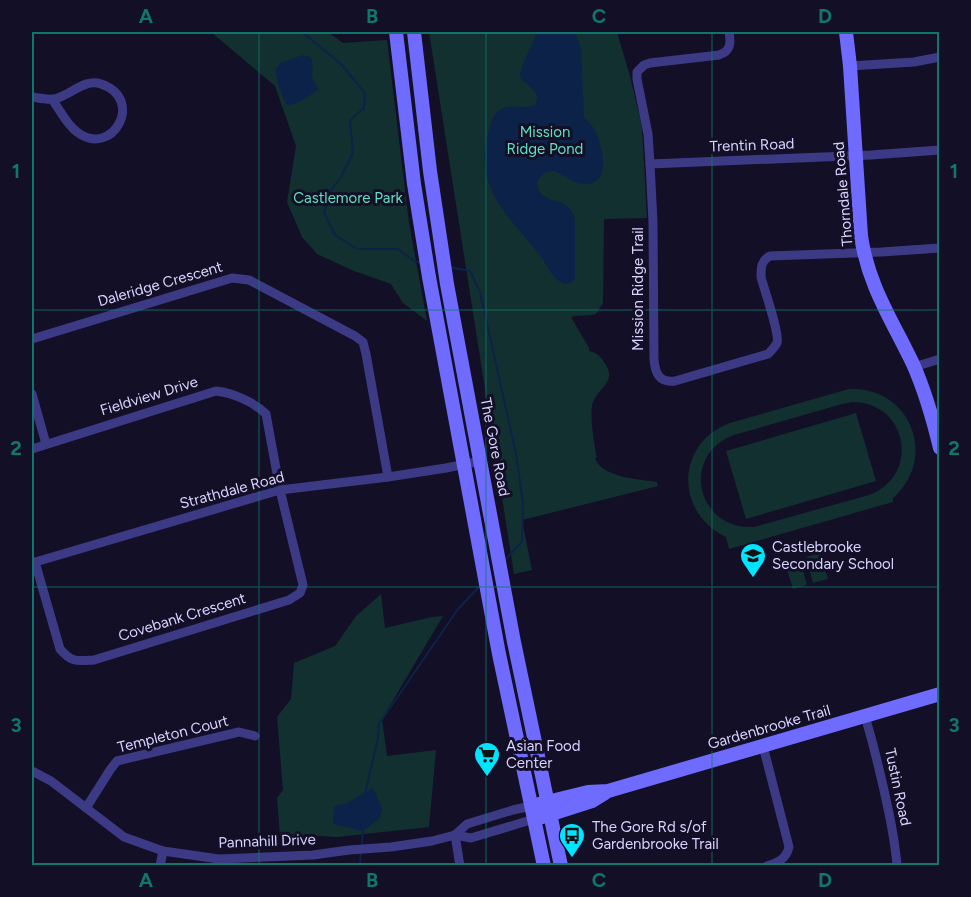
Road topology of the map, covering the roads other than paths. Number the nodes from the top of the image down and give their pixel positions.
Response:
1 (396, 32) edge
2 (414, 32) edge
3 (729, 32) edge
4 (846, 32) edge
5 (939, 57) edge
6 (850, 66) junction
7 (32, 97) edge
8 (52, 99) junction
9 (939, 150) edge
10 (856, 155) junction
11 (650, 164) junction
12 (939, 248) edge
13 (864, 252) junction
14 (32, 339) edge
15 (939, 359) edge
16 (914, 368) junction
17 (32, 394) edge
18 (46, 444) junction
19 (939, 448) edge
20 (32, 449) edge
21 (481, 461) junction
22 (463, 464) junction
23 (388, 477) junction
24 (280, 490) junction
25 (33, 562) edge
26 (939, 694) edge
27 (865, 716) junction
28 (255, 736) dead end
29 (763, 746) junction
30 (32, 771) edge
31 (86, 808) junction
32 (549, 808) junction
33 (532, 813) junction
34 (455, 835) junction
35 (163, 851) junction
36 (262, 861) edge
37 (160, 866) edge
38 (460, 866) edge
39 (544, 866) edge
40 (561, 866) edge
41 (767, 866) edge
42 (897, 866) edge

1 - 22 main road
2 - 21 main road, The Gore Road
3 - 11 street, Mission Ridge Trail
4 - 6 main road, Thorndale Road
5 - 6 street
6 - 10 main road, Thorndale Road
7 - 8 street
8 - 8 street
9 - 10 street, Trentin Road
10 - 11 street, Trentin Road
10 - 13 main road, Thorndale Road
11 - 13 street, Mission Ridge Trail
12 - 13 street
13 - 16 main road, Thorndale Road
14 - 23 street, Daleridge Crescent
15 - 16 street
16 - 19 main road, Thorndale Road
17 - 18 street
18 - 20 street, Fieldview Drive
18 - 24 street, Fieldview Drive
21 - 22 street, Strathdale Road
21 - 32 main road, The Gore Road
22 - 23 street, Strathdale Road
22 - 33 main road
23 - 24 street, Strathdale Road
24 - 25 street, Strathdale Road
24 - 25 street, Covebank Crescent
26 - 27 main road, Gardenbrooke Trail
27 - 29 main road, Gardenbrooke Trail
27 - 42 street, Tustin Road
28 - 31 street, Templeton Court
29 - 32 main road, Gardenbrooke Trail
29 - 41 street
30 - 31 street, Pannahill Drive
31 - 35 street, Pannahill Drive
32 - 33 main road, Gardenbrooke Trail
32 - 40 main road, The Gore Road
33 - 34 street, Pannahill Drive
33 - 34 street, Pannahill Drive
33 - 39 main road
34 - 36 street, Pannahill Drive
34 - 38 street
35 - 36 street, Pannahill Drive
35 - 37 street

